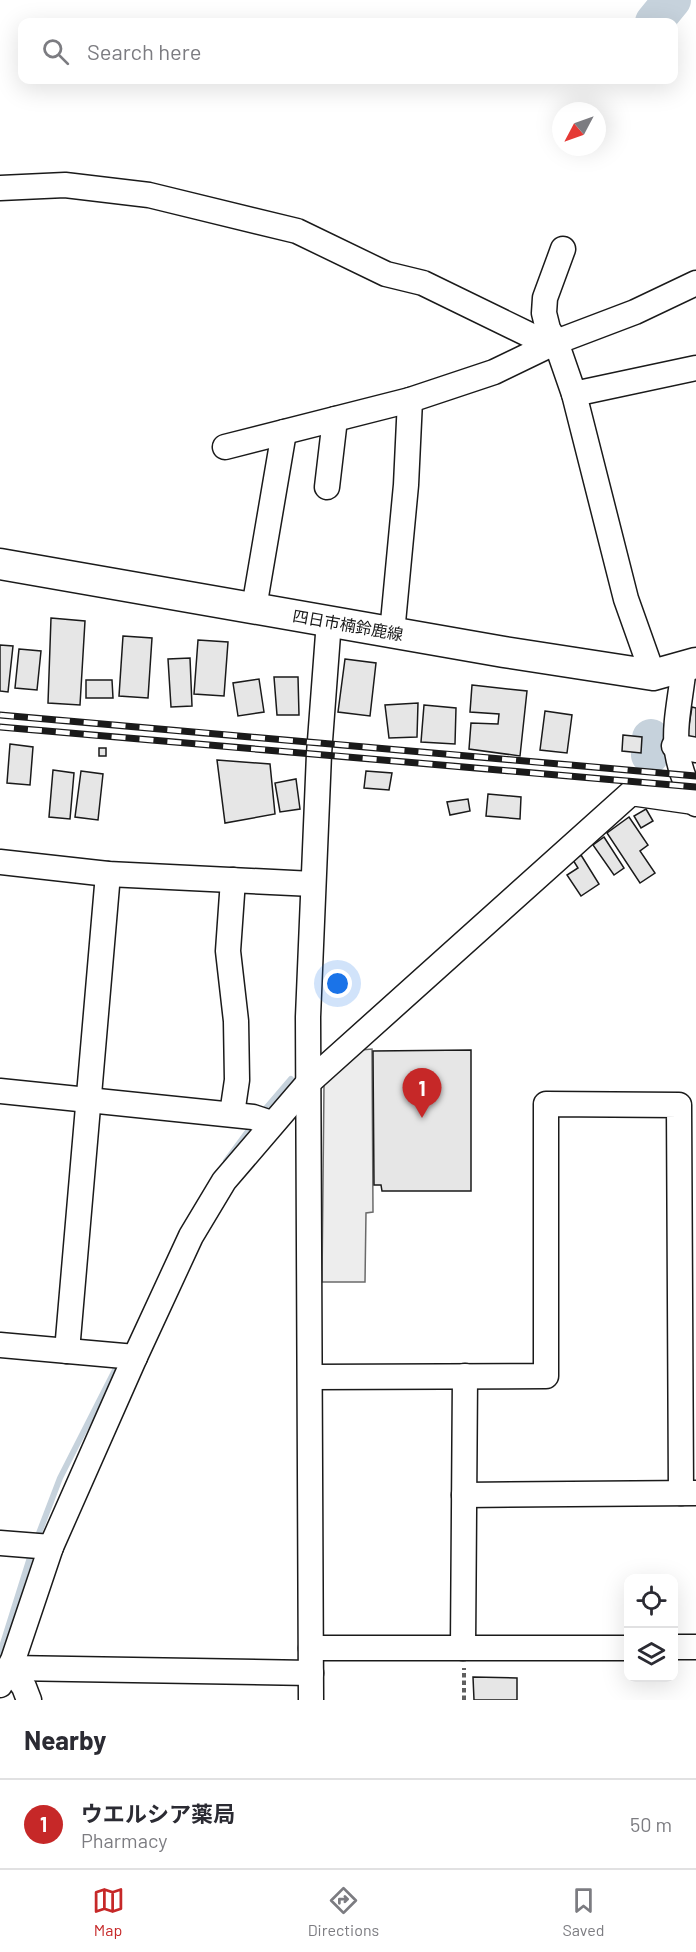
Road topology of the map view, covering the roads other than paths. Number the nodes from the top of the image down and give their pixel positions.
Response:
1 (0, 188) edge
2 (563, 249) dead end
3 (696, 283) edge
4 (556, 342) junction
5 (696, 368) edge
6 (574, 394) junction
7 (410, 400) junction
8 (334, 419) junction
9 (284, 432) junction
10 (225, 447) dead end
11 (327, 487) dead end
12 (0, 564) edge
13 (254, 608) junction
14 (329, 621) junction
15 (392, 633) junction
16 (690, 665) edge
17 (653, 675) junction
18 (685, 748) edge
19 (695, 803) edge
20 (0, 862) edge
21 (108, 873) junction
22 (233, 880) junction
23 (313, 884) junction
24 (308, 1083) junction
25 (0, 1091) edge
26 (88, 1099) junction
27 (255, 1119) junction
28 (687, 1309) edge
29 (0, 1346) edge
30 (67, 1351) junction
31 (135, 1357) junction
32 (465, 1376) junction
33 (311, 1377) junction
34 (689, 1493) edge
35 (464, 1495) junction
36 (0, 1543) edge
37 (41, 1546) junction
38 (678, 1647) edge
39 (696, 1647) edge
40 (311, 1648) junction
41 (624, 1648) edge
42 (464, 1658) junction
43 (311, 1673) junction
44 (5, 1676) edge
45 (29, 1700) edge
46 (311, 1700) edge

1 - 4 street
2 - 4 street
3 - 4 street
4 - 6 street
4 - 7 street
5 - 6 street
6 - 17 street
7 - 8 street
7 - 15 street
8 - 9 street
8 - 11 street
9 - 10 street
9 - 13 street
12 - 13 main road, 四日市楠鈴鹿線
13 - 14 main road, 四日市楠鈴鹿線
14 - 15 main road, 四日市楠鈴鹿線
14 - 23 street
15 - 17 main road, 四日市楠鈴鹿線
16 - 17 main road, 四日市楠鈴鹿線
16 - 18 street
18 - 19 street
19 - 24 street
20 - 21 street
21 - 22 street
21 - 26 street
22 - 23 street
22 - 27 street
23 - 24 street
24 - 27 street
24 - 33 street
25 - 26 street
26 - 27 street
26 - 30 street
27 - 31 street
28 - 32 street
28 - 34 street
29 - 30 street
30 - 31 street
31 - 37 street
32 - 33 street
32 - 35 street
33 - 40 street
34 - 35 street
35 - 42 street
36 - 37 street
37 - 44 street
38 - 39 street
40 - 42 street
40 - 43 street
41 - 42 street
43 - 44 street
43 - 46 street
44 - 45 street

